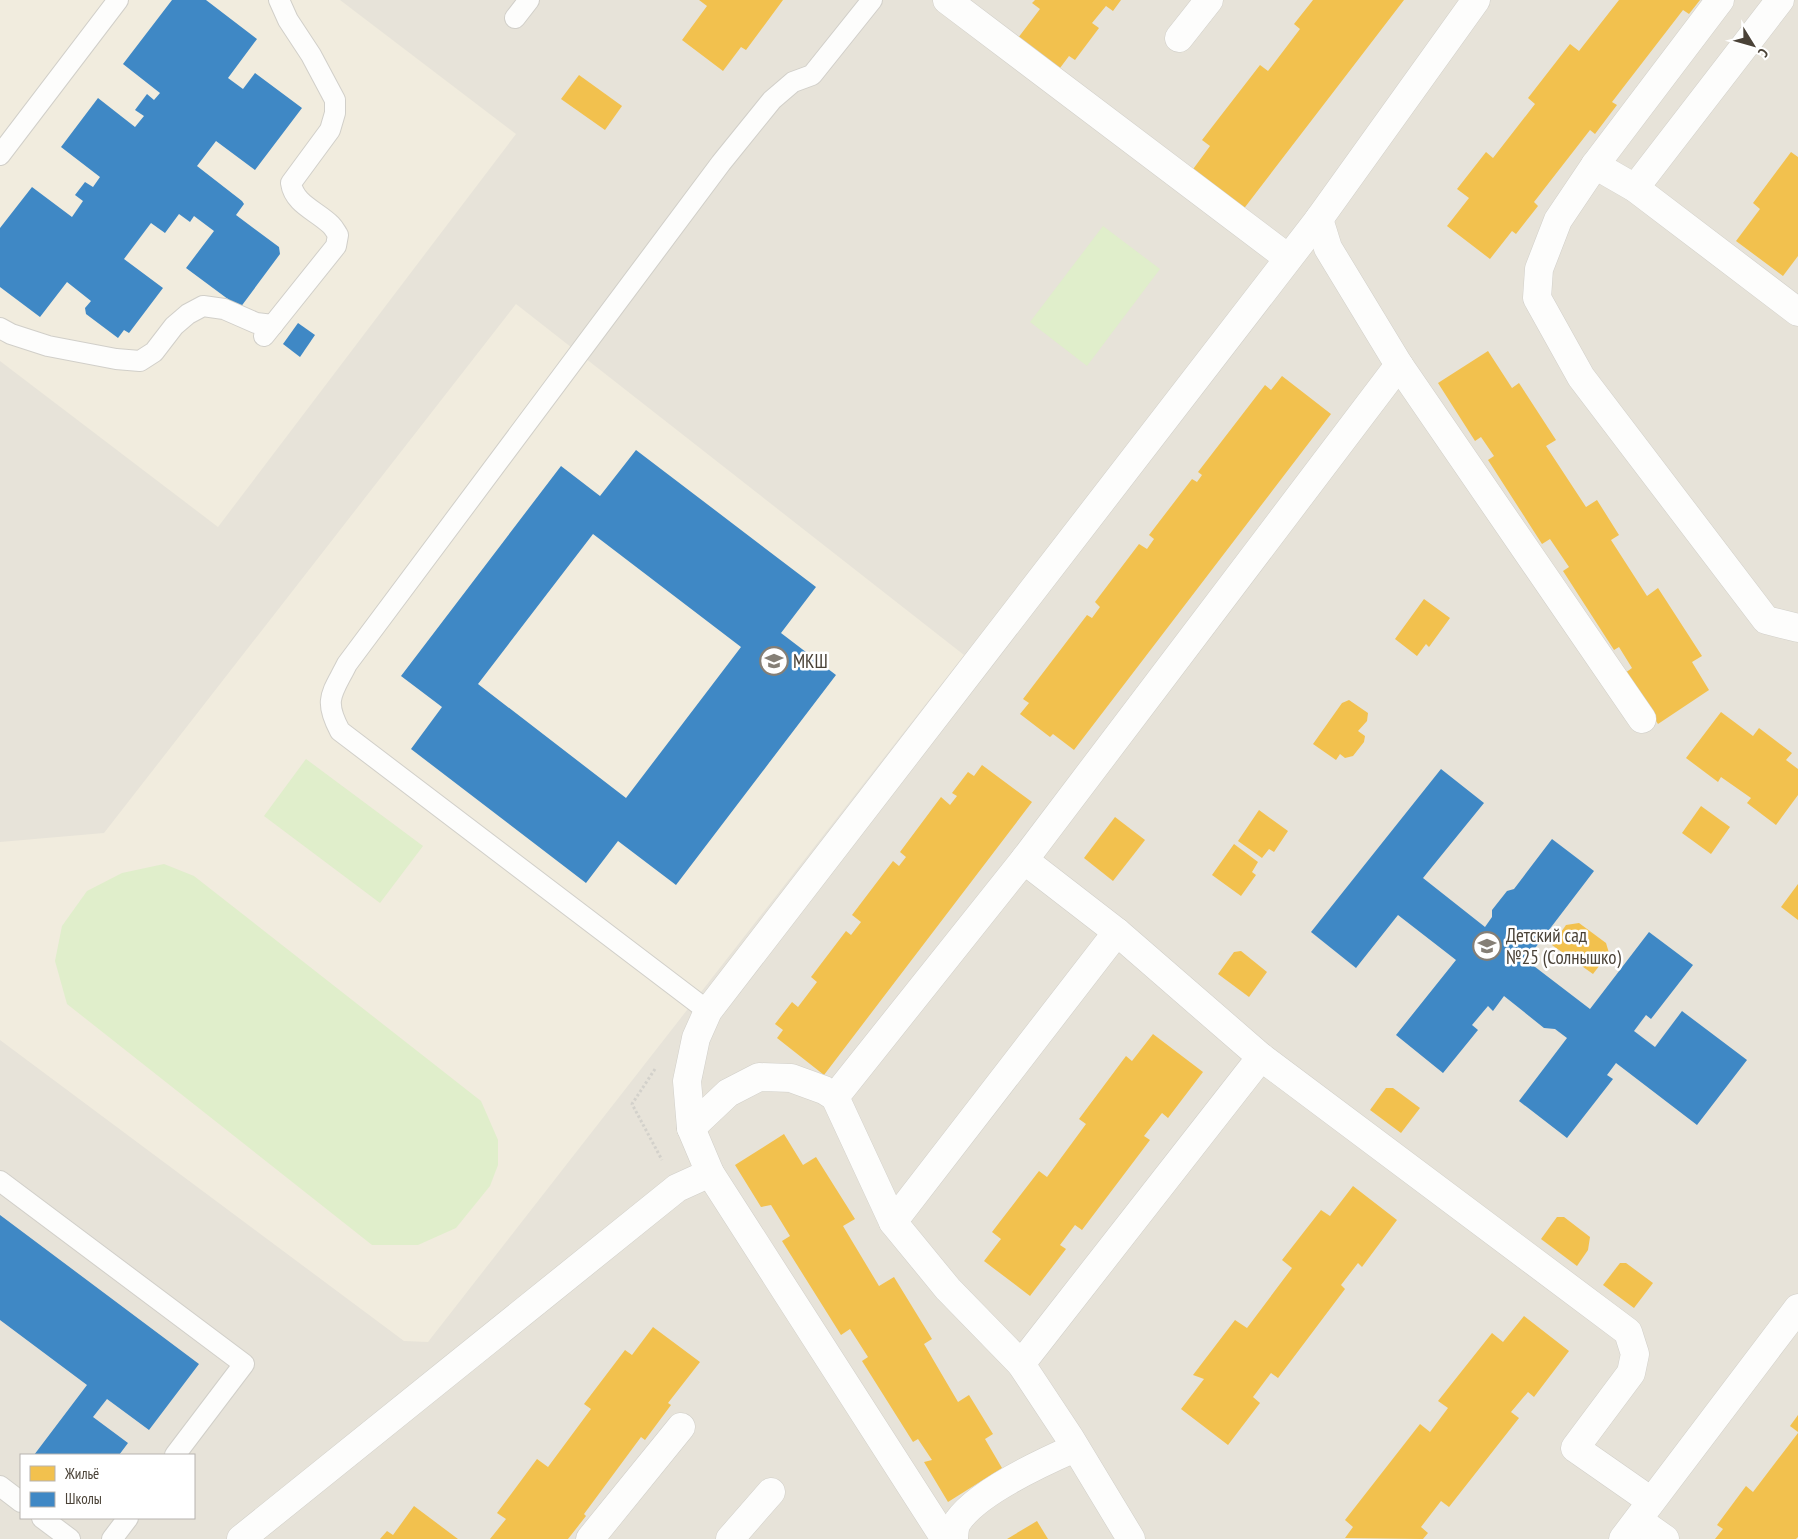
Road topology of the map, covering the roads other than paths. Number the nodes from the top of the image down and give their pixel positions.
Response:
1 (118, 0) edge
2 (279, 0) edge
3 (529, 0) edge
4 (872, 0) edge
5 (947, 0) edge
6 (1208, 0) edge
7 (1476, 0) edge
8 (1720, 0) edge
9 (1780, 0) edge
10 (515, 18) dead end
11 (1179, 38) dead end
12 (0, 155) edge
13 (1595, 165) junction
14 (1635, 188) junction
15 (1319, 219) junction
16 (1288, 258) junction
17 (1798, 311) edge
18 (0, 328) edge
19 (1399, 365) junction
20 (1798, 628) edge
21 (1642, 719) dead end
22 (1024, 860) junction
23 (1117, 932) junction
24 (708, 1011) junction
25 (1261, 1057) junction
26 (835, 1097) junction
27 (691, 1128) junction
28 (710, 1173) junction
29 (0, 1181) edge
30 (893, 1222) junction
31 (1798, 1308) edge
32 (1021, 1364) junction
33 (681, 1427) dead end
34 (1075, 1448) junction
35 (176, 1454) edge
36 (0, 1486) edge
37 (771, 1492) dead end
38 (20, 1501) edge
39 (43, 1519) edge
40 (127, 1519) edge
41 (1637, 1520) edge
42 (70, 1539) edge
43 (112, 1539) edge
44 (241, 1539) edge
45 (590, 1539) edge
46 (730, 1539) edge
47 (945, 1539) edge
48 (954, 1539) edge
49 (1131, 1539) edge
50 (1665, 1539) edge

1 - 12 lane
2 - 18 lane
3 - 10 lane
4 - 24 lane
5 - 16 street
6 - 11 street
7 - 15 street
8 - 13 street
9 - 14 street
13 - 14 street
13 - 20 street
14 - 17 street
15 - 16 street
15 - 19 street
16 - 24 street
19 - 21 street
19 - 22 street
22 - 23 street
22 - 26 street
23 - 25 street
23 - 30 street
24 - 27 street
25 - 32 street
25 - 41 street
26 - 27 street
26 - 30 street
27 - 28 street
28 - 44 street
28 - 47 street
29 - 35 lane
30 - 32 street
31 - 41 street
32 - 34 street
33 - 45 street
34 - 48 street
34 - 49 street
36 - 38 lane
37 - 46 street
39 - 42 lane
40 - 43 lane
41 - 50 street

